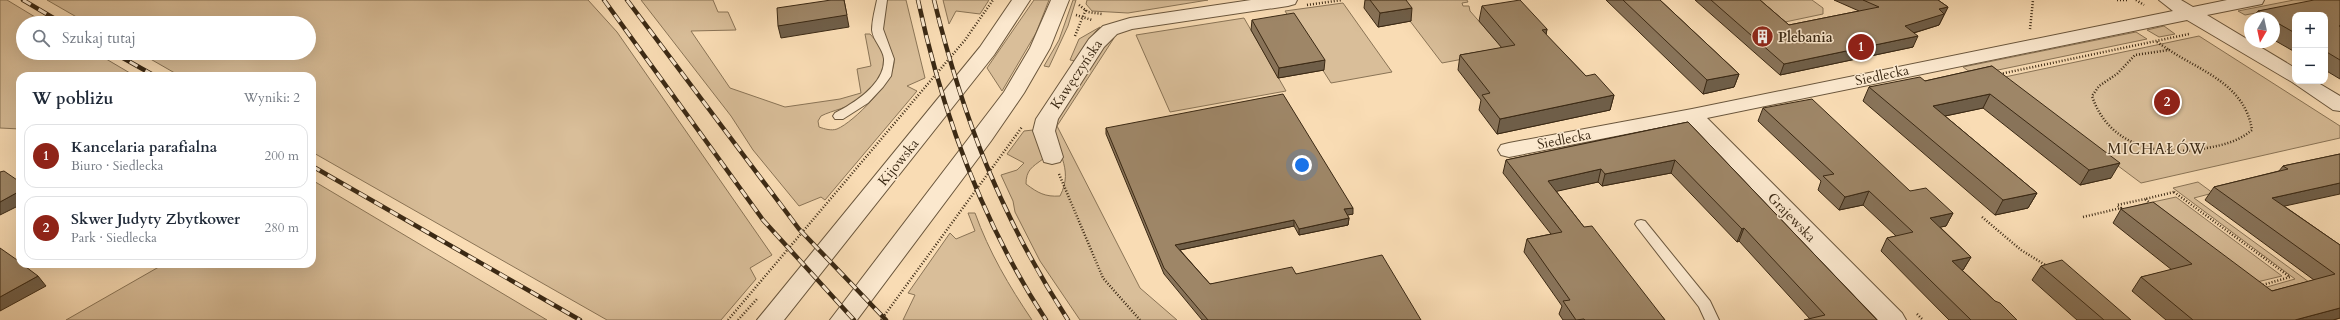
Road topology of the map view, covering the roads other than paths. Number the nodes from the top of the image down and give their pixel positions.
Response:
1 (882, 0) edge
2 (1021, 0) edge
3 (1060, 0) edge
4 (1288, 0) edge
5 (2168, 0) edge
6 (2255, 0) edge
7 (2189, 13) junction
8 (2292, 75) edge
9 (2306, 84) edge
10 (2340, 105) edge
11 (1692, 115) junction
12 (839, 116) dead end
13 (1509, 150) dead end
14 (1052, 157) road end
15 (1641, 224) dead end
16 (1902, 315) edge
17 (770, 320) edge
18 (843, 320) edge
19 (1712, 320) edge

1 - 12 lane
2 - 17 street, Kijowska
3 - 18 street
4 - 14 street, Kawęczyńska
5 - 7 street
6 - 7 street, Siedlecka
7 - 8 street
7 - 11 street, Siedlecka
9 - 10 street
11 - 13 street, Siedlecka
11 - 16 street, Grajewska
15 - 19 lane

